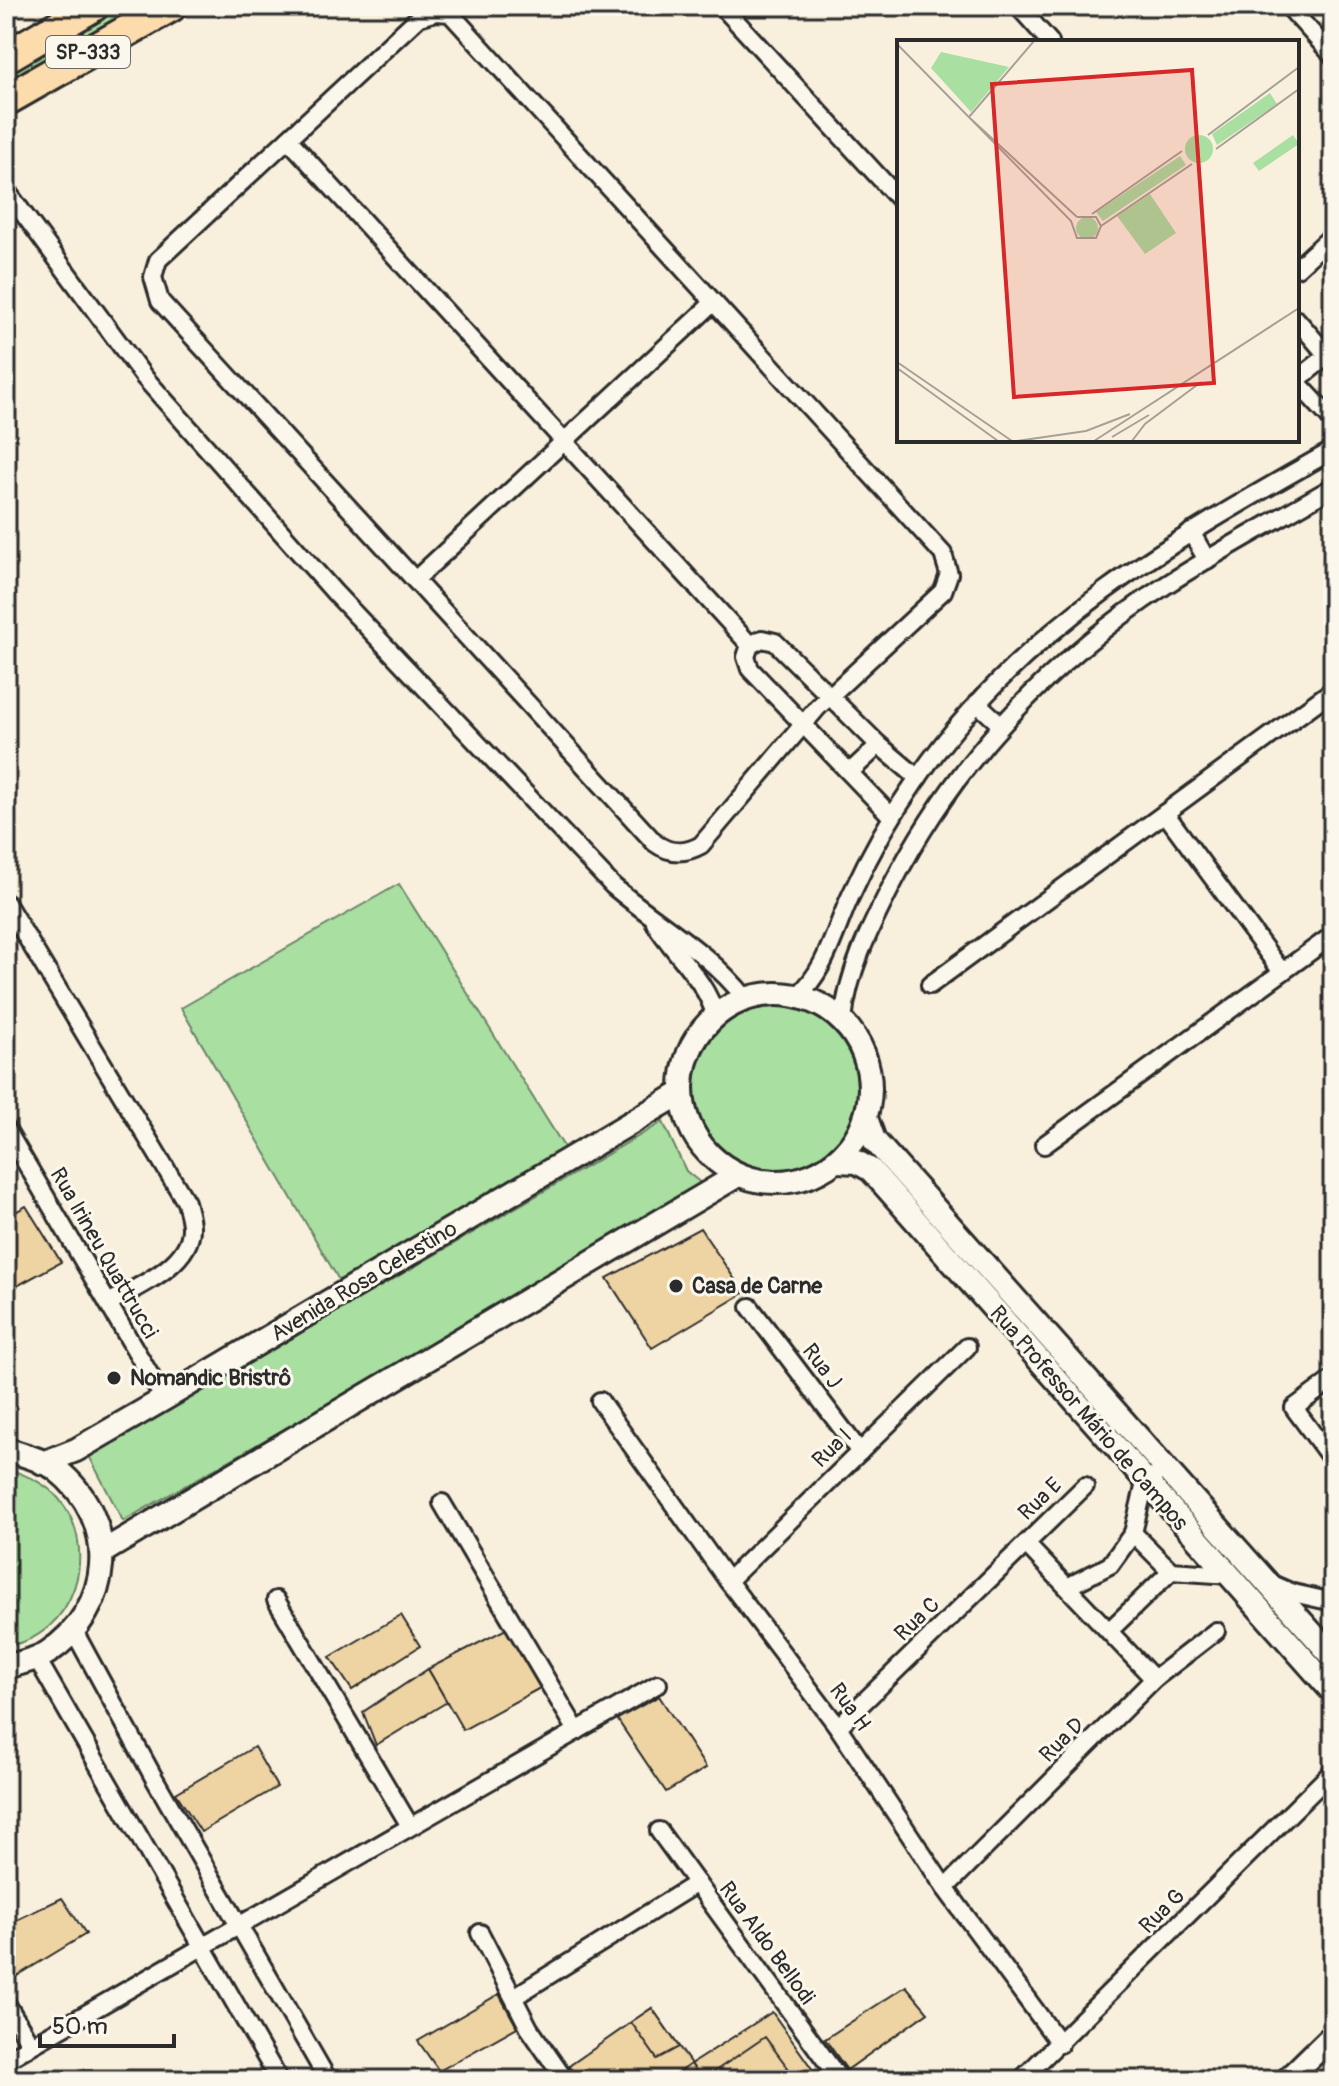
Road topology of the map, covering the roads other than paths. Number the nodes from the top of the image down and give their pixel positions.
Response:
1 (171, 6) edge
2 (183, 6) edge
3 (722, 6) edge
4 (1018, 6) edge
5 (1288, 6) edge
6 (89, 7) edge
7 (1048, 40) edge
8 (107, 41) junction
9 (1333, 56) edge
10 (6, 57) edge
11 (6, 100) edge
12 (288, 139) junction
13 (6, 190) edge
14 (897, 197) edge
15 (1333, 235) edge
16 (1299, 266) edge
17 (713, 303) junction
18 (1299, 322) edge
19 (1330, 359) edge
20 (1299, 380) edge
21 (1299, 383) edge
22 (1333, 421) edge
23 (564, 442) junction
24 (1333, 450) edge
25 (1333, 487) edge
26 (1191, 532) junction
27 (1207, 560) junction
28 (415, 580) junction
29 (750, 645) junction
30 (1333, 690) edge
31 (829, 695) junction
32 (977, 703) junction
33 (801, 725) junction
34 (1001, 725) junction
35 (879, 745) junction
36 (850, 772) junction
37 (918, 778) junction
38 (1165, 813) junction
39 (892, 817) junction
40 (6, 903) edge
41 (654, 921) junction
42 (1333, 935) edge
43 (1282, 972) junction
44 (930, 985) dead end
45 (797, 996) junction
46 (746, 999) junction
47 (715, 1015) junction
48 (843, 1021) junction
49 (681, 1093) junction
50 (866, 1118) junction
51 (6, 1129) edge
52 (1044, 1145) dead end
53 (837, 1161) junction
54 (738, 1175) junction
55 (108, 1303) junction
56 (750, 1307) dead end
57 (967, 1347) dead end
58 (1333, 1379) edge
59 (164, 1399) junction
60 (600, 1401) dead end
61 (6, 1449) edge
62 (860, 1452) junction
63 (1333, 1461) edge
64 (43, 1463) junction
65 (1166, 1468) junction
66 (1145, 1483) junction
67 (1085, 1486) dead end
68 (442, 1503) dead end
69 (1133, 1533) junction
70 (1026, 1544) junction
71 (104, 1551) junction
72 (1171, 1571) junction
73 (1230, 1575) junction
74 (728, 1581) junction
75 (1266, 1581) junction
76 (1067, 1587) junction
77 (276, 1600) dead end
78 (1333, 1602) edge
79 (74, 1631) junction
80 (1109, 1631) junction
81 (1216, 1631) dead end
82 (36, 1657) junction
83 (1333, 1657) edge
84 (6, 1667) edge
85 (1154, 1679) junction
86 (658, 1684) dead end
87 (1333, 1692) edge
88 (838, 1727) junction
89 (577, 1731) junction
90 (1333, 1771) edge
91 (410, 1826) junction
92 (659, 1831) dead end
93 (697, 1883) junction
94 (945, 1888) junction
95 (238, 1926) junction
96 (480, 1933) dead end
97 (205, 1947) junction
98 (514, 1997) junction
99 (6, 2003) edge
100 (1333, 2035) edge
101 (1060, 2044) junction
102 (31, 2045) junction
103 (6, 2060) edge
104 (279, 2080) edge
105 (328, 2080) edge
106 (565, 2080) edge
107 (840, 2080) edge
108 (1021, 2080) edge
109 (1287, 2080) edge

1 - 8 highway, SP-333
2 - 8 highway
3 - 14 street
4 - 7 street
5 - 9 street
6 - 10 highway, SP-333
8 - 11 highway, SP-333
12 - 17 street
12 - 23 street
12 - 28 street
13 - 41 street
15 - 16 street
17 - 23 street
17 - 31 street
18 - 19 street
19 - 20 street
21 - 22 street
23 - 28 street
23 - 29 street
24 - 26 street
25 - 27 street
26 - 27 street
26 - 32 street
27 - 34 street
28 - 33 street
29 - 31 street
29 - 33 street
30 - 38 street
31 - 33 street
31 - 35 street
32 - 34 street
32 - 37 street
33 - 36 street
34 - 48 street
35 - 36 street
35 - 37 street
36 - 39 street
37 - 39 street
38 - 43 street
38 - 44 street
39 - 45 street
40 - 55 street
41 - 46 street
41 - 47 street
42 - 43 street
43 - 52 street
45 - 46 street
45 - 48 street
46 - 47 street
47 - 49 street
48 - 50 street
49 - 54 street
49 - 59 street, Avenida Rosa Celestino
50 - 53 street
50 - 65 street, Rua Professor Mário de Campos
51 - 55 street, Rua Irineu Quattrucci
53 - 54 street
53 - 66 street, Rua Professor Mário de Campos
54 - 71 street
55 - 59 street, Rua Irineu Quattrucci
56 - 62 street, Rua J
57 - 62 street, Rua I
58 - 63 street
59 - 64 street, Avenida Rosa Celestino
60 - 74 street, Rua H
61 - 64 street
62 - 74 street, Rua I
64 - 71 street
65 - 66 street
65 - 75 street, Rua Professor Mário de Campos
66 - 69 street
66 - 73 street, Rua Professor Mário de Campos
67 - 70 street, Rua E
68 - 89 street
69 - 72 street
69 - 76 street
70 - 76 street
70 - 88 street, Rua C
71 - 79 street
72 - 73 street
72 - 80 street
73 - 87 street, Rua Professor Mário de Campos
74 - 88 street, Rua H
75 - 78 street
75 - 83 street, Rua Professor Mário de Campos
76 - 80 street
77 - 91 street
79 - 82 street
79 - 95 street
80 - 85 street
81 - 85 street, Rua D
82 - 84 street
82 - 97 street
85 - 94 street, Rua D
86 - 89 street
88 - 94 street, Rua H
89 - 91 street
90 - 101 street, Rua G
91 - 95 street
92 - 93 street, Rua Aldo Bellodi
93 - 98 street
93 - 107 street, Rua Aldo Bellodi
94 - 101 street, Rua H
95 - 97 street
95 - 105 street
96 - 98 street
97 - 102 street
97 - 104 street
98 - 106 street
99 - 102 street
100 - 109 street
101 - 108 street, Rua G
102 - 103 street

